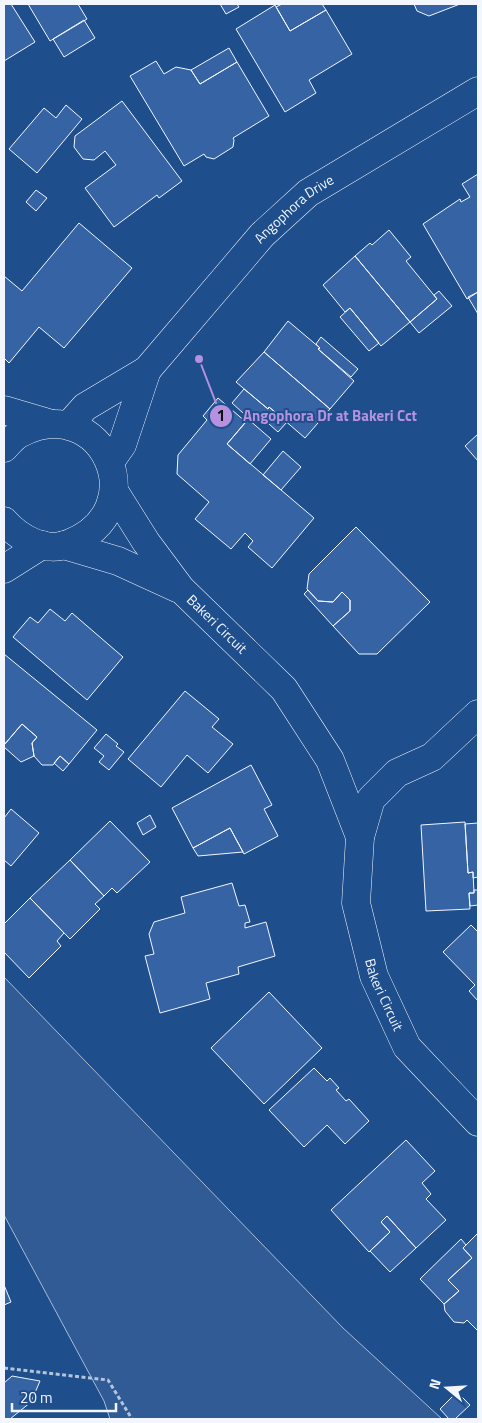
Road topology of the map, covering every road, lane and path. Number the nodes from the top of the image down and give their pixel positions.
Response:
1 (478, 91) edge
2 (147, 370) junction
3 (4, 410) edge
4 (59, 424) junction
5 (4, 448) edge
6 (110, 462) junction
7 (114, 491) junction
8 (4, 521) edge
9 (53, 545) junction
10 (4, 569) edge
11 (181, 589) junction
12 (478, 714) edge
13 (360, 837) junction
14 (478, 1122) edge
15 (4, 1368) edge
16 (132, 1419) edge

1 - 2 street, Angophora Drive
2 - 4 street, Angophora Drive
2 - 6 street, Angophora Drive
3 - 4 street
4 - 5 street
4 - 6 street
6 - 7 street
7 - 9 street
7 - 11 street, Bakeri Circuit
8 - 9 street, Bakeri Circuit
9 - 10 street
9 - 11 street, Bakeri Circuit
11 - 13 street, Bakeri Circuit
12 - 13 street, Bakeri Circuit
13 - 14 street, Bakeri Circuit
15 - 16 path

